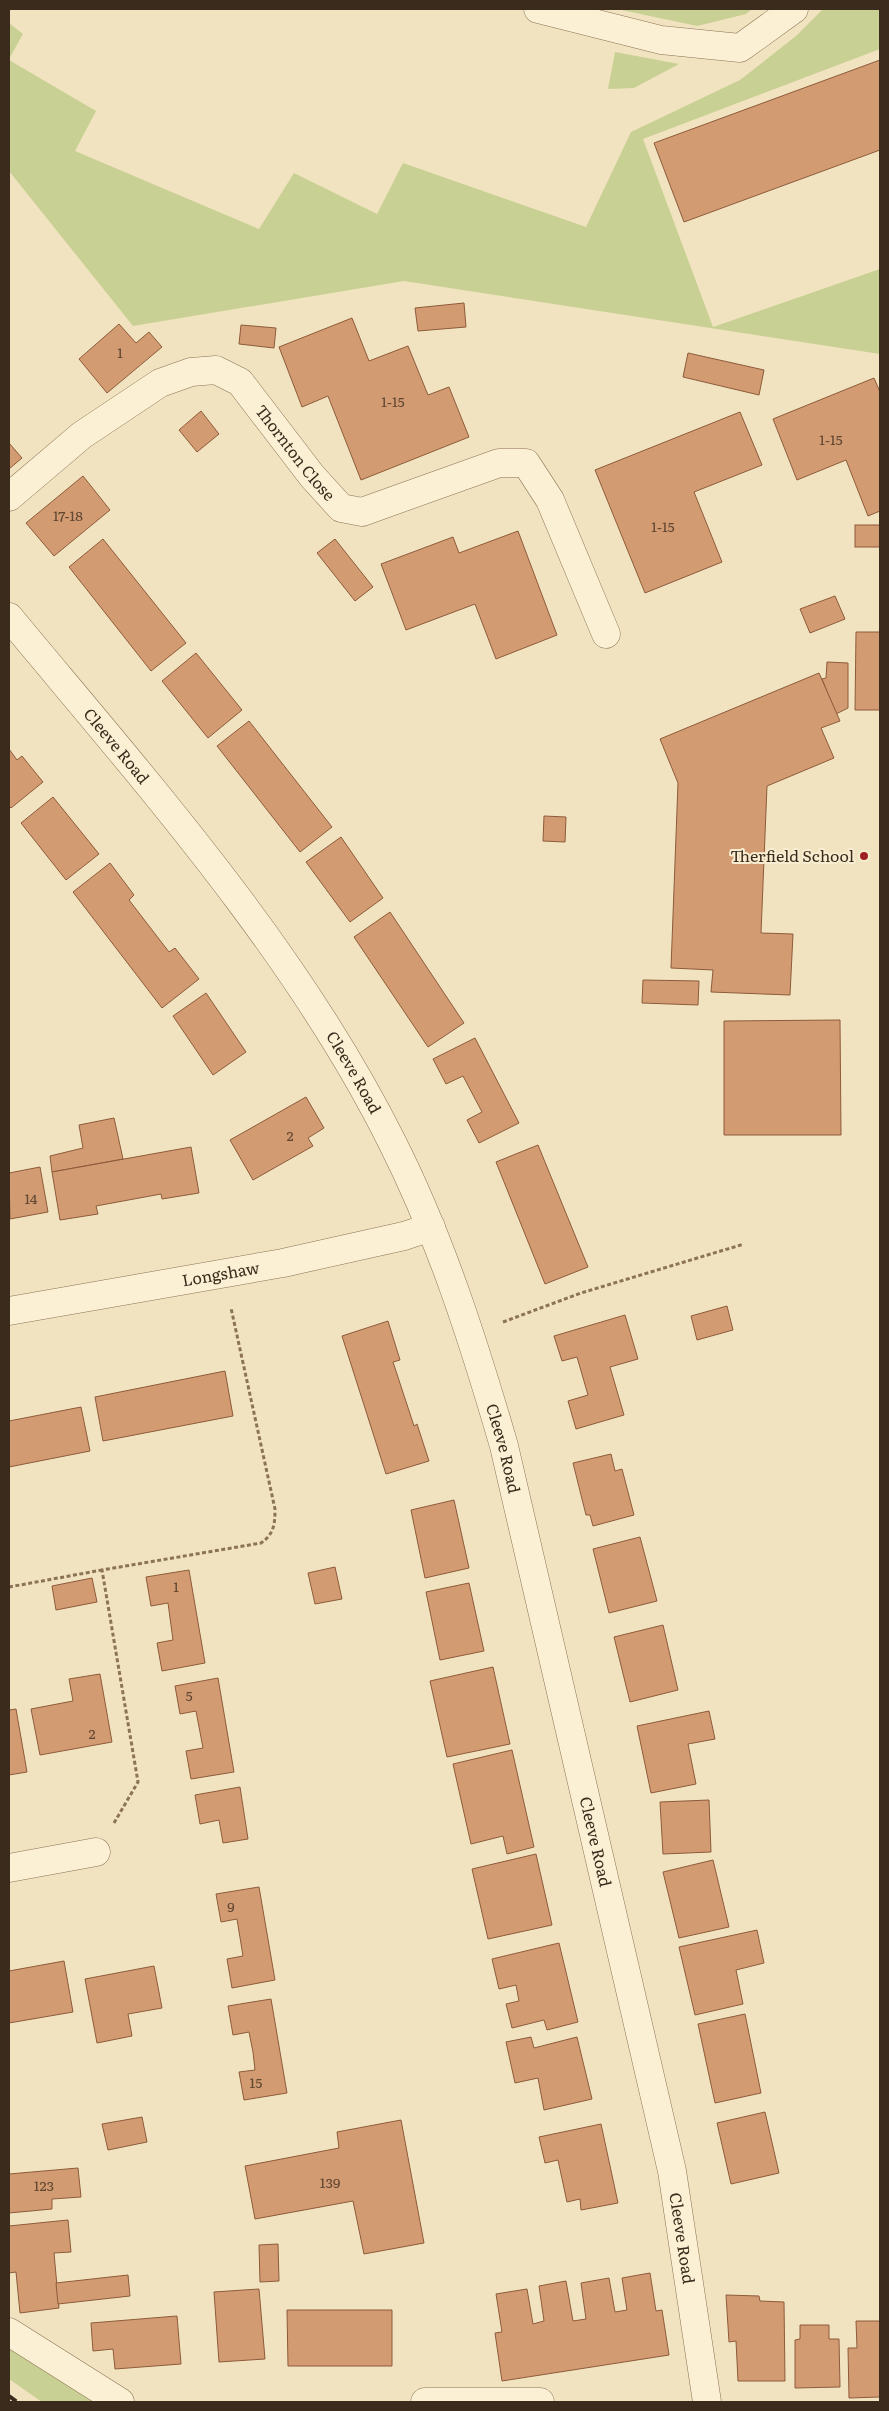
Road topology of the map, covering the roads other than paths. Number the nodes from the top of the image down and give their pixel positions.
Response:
1 (538, 9) edge
2 (792, 10) edge
3 (9, 496) edge
4 (9, 617) edge
5 (606, 634) dead end
6 (431, 1227) junction
7 (9, 1312) edge
8 (96, 1852) road end
9 (9, 1868) edge
10 (9, 2332) edge
11 (120, 2402) edge
12 (425, 2402) edge
13 (540, 2402) edge
14 (707, 2402) edge

1 - 2 street
3 - 5 street, Thornton Close
4 - 6 street, Cleeve Road
6 - 7 street, Longshaw
6 - 14 street, Cleeve Road
8 - 9 street
10 - 11 street
12 - 13 street

